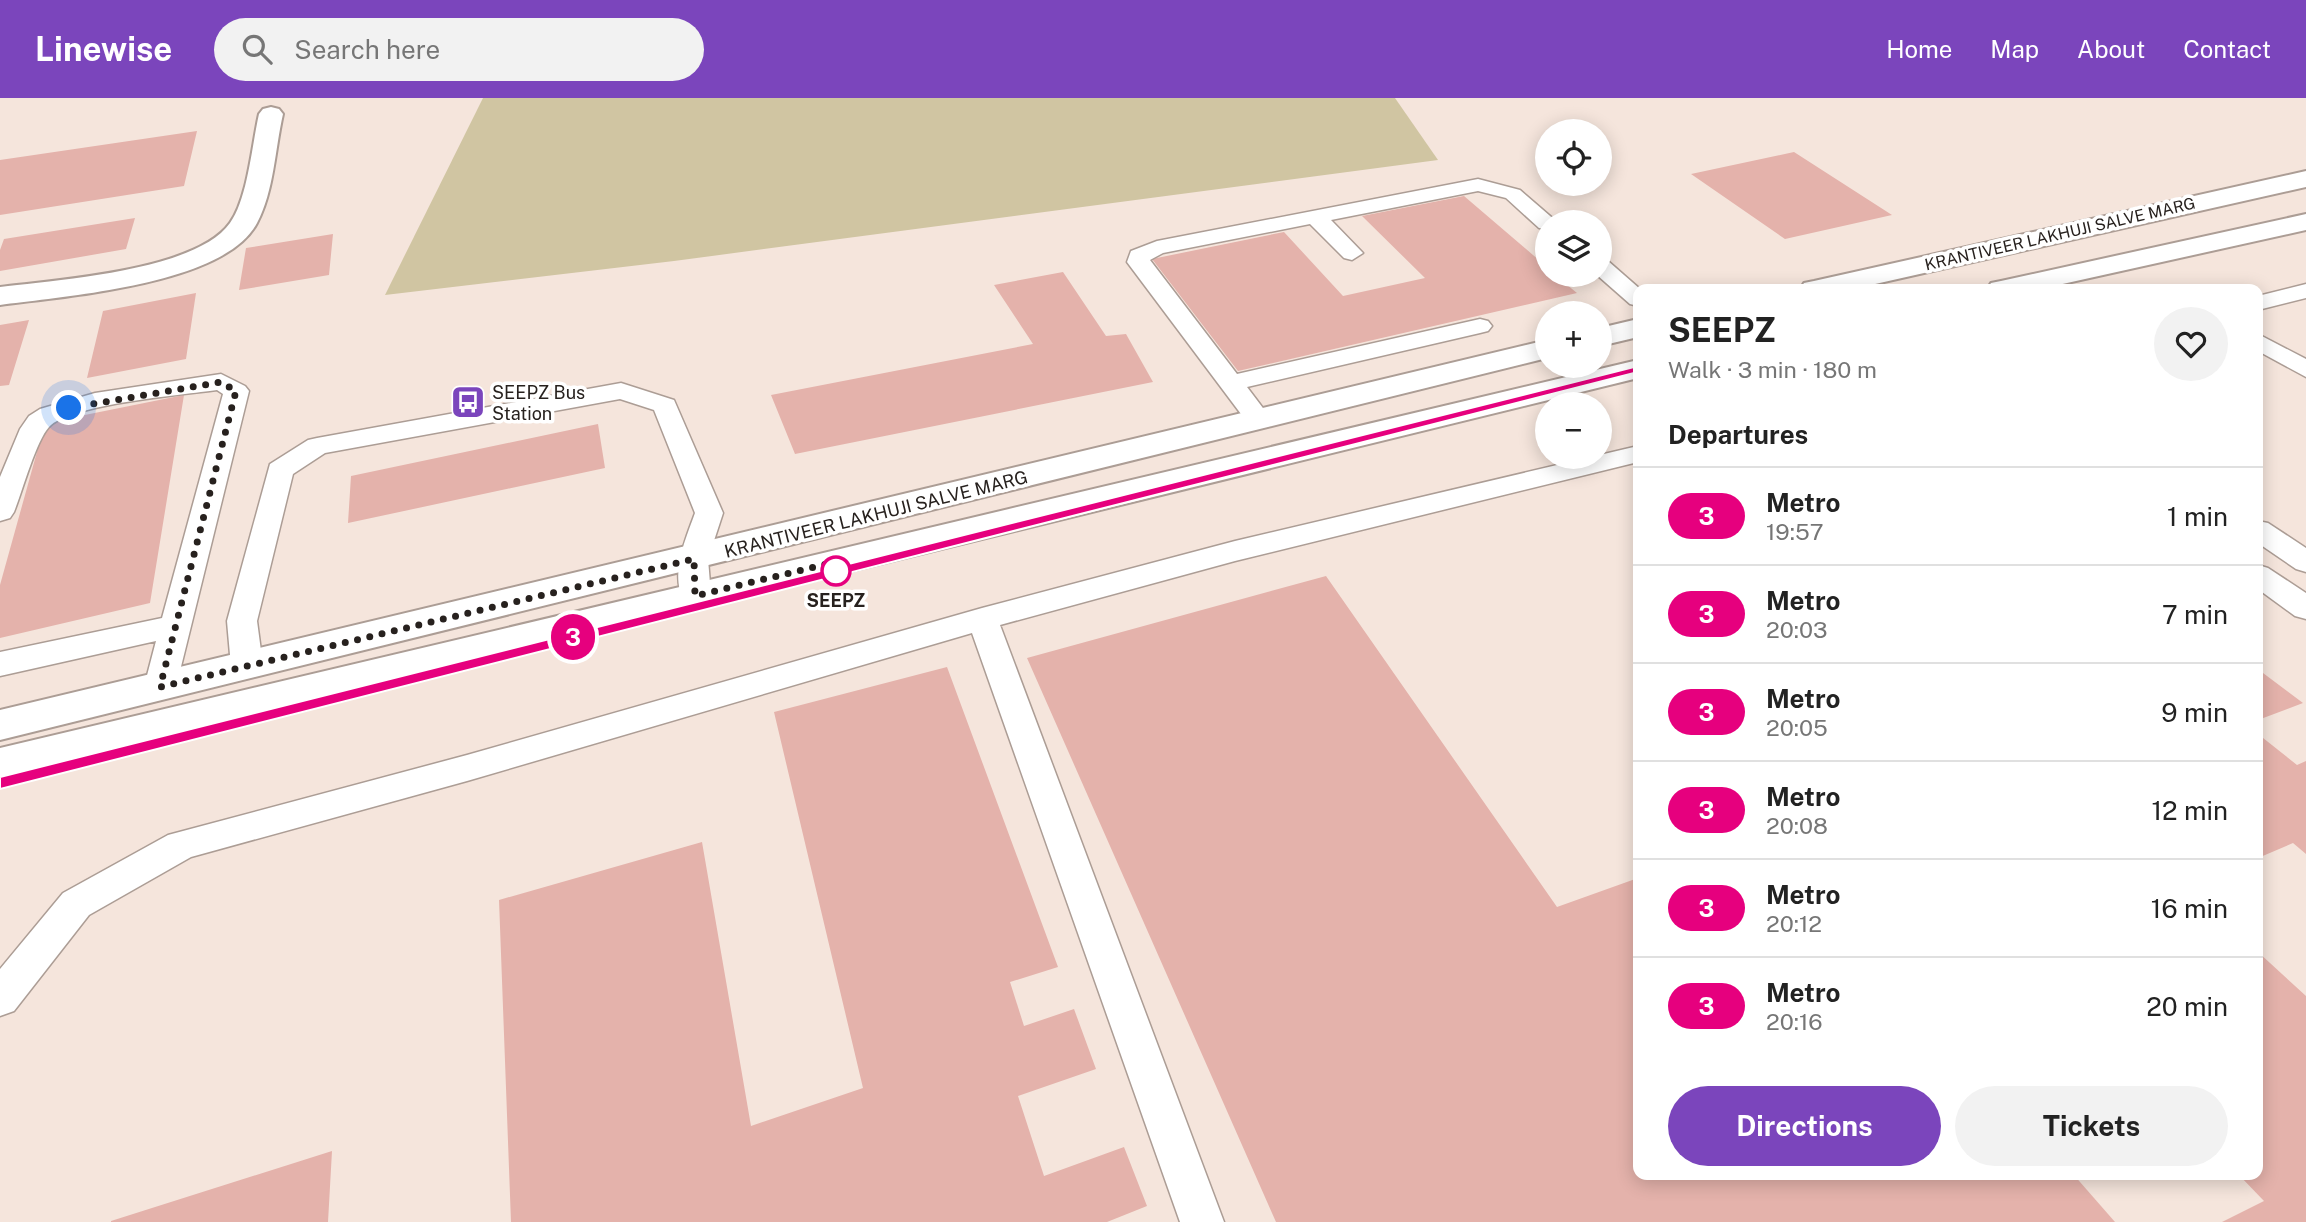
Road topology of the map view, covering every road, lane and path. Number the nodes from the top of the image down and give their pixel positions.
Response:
1 (271, 114) dead end
2 (2306, 179) edge
3 (1535, 213) edge
4 (1315, 217) junction
5 (2306, 222) edge
6 (1352, 253) dead end
7 (1612, 277) edge
8 (1836, 284) edge
9 (2024, 284) edge
10 (2306, 291) edge
11 (1633, 295) edge
12 (0, 296) edge
13 (2263, 302) edge
14 (1480, 326) dead end
15 (1633, 329) edge
16 (1612, 334) edge
17 (2263, 344) edge
18 (1535, 352) edge
19 (1619, 366) edge
20 (2306, 370) edge
21 (1231, 383) junction
22 (1259, 420) junction
23 (1633, 455) edge
24 (0, 512) edge
25 (2263, 533) edge
26 (2306, 562) edge
27 (694, 577) junction
28 (2263, 578) edge
29 (2306, 608) edge
30 (982, 619) junction
31 (176, 626) junction
32 (0, 664) edge
33 (247, 666) junction
34 (160, 687) junction
35 (0, 725) edge
36 (0, 764) edge
37 (0, 998) edge
38 (1202, 1222) edge

1 - 12 main road
2 - 8 main road, KRANTIVEER LAKHUJI SALVE MARG
3 - 4 lane
4 - 6 lane
4 - 21 lane
5 - 9 main road
7 - 11 lane
10 - 13 lane
14 - 21 lane
15 - 16 main road
17 - 20 lane
18 - 22 main road, KRANTIVEER LAKHUJI SALVE MARG
19 - 27 main road, KRANTIVEER LAKHUJI SALVE MARG
21 - 22 lane
22 - 27 main road, KRANTIVEER LAKHUJI SALVE MARG
23 - 30 lane
24 - 31 lane
25 - 26 lane
27 - 33 main road, KRANTIVEER LAKHUJI SALVE MARG
27 - 33 lane
27 - 36 main road, KRANTIVEER LAKHUJI SALVE MARG
28 - 29 lane
30 - 37 lane
30 - 38 lane
31 - 32 lane
31 - 34 lane
33 - 34 main road, KRANTIVEER LAKHUJI SALVE MARG
34 - 35 main road, KRANTIVEER LAKHUJI SALVE MARG

